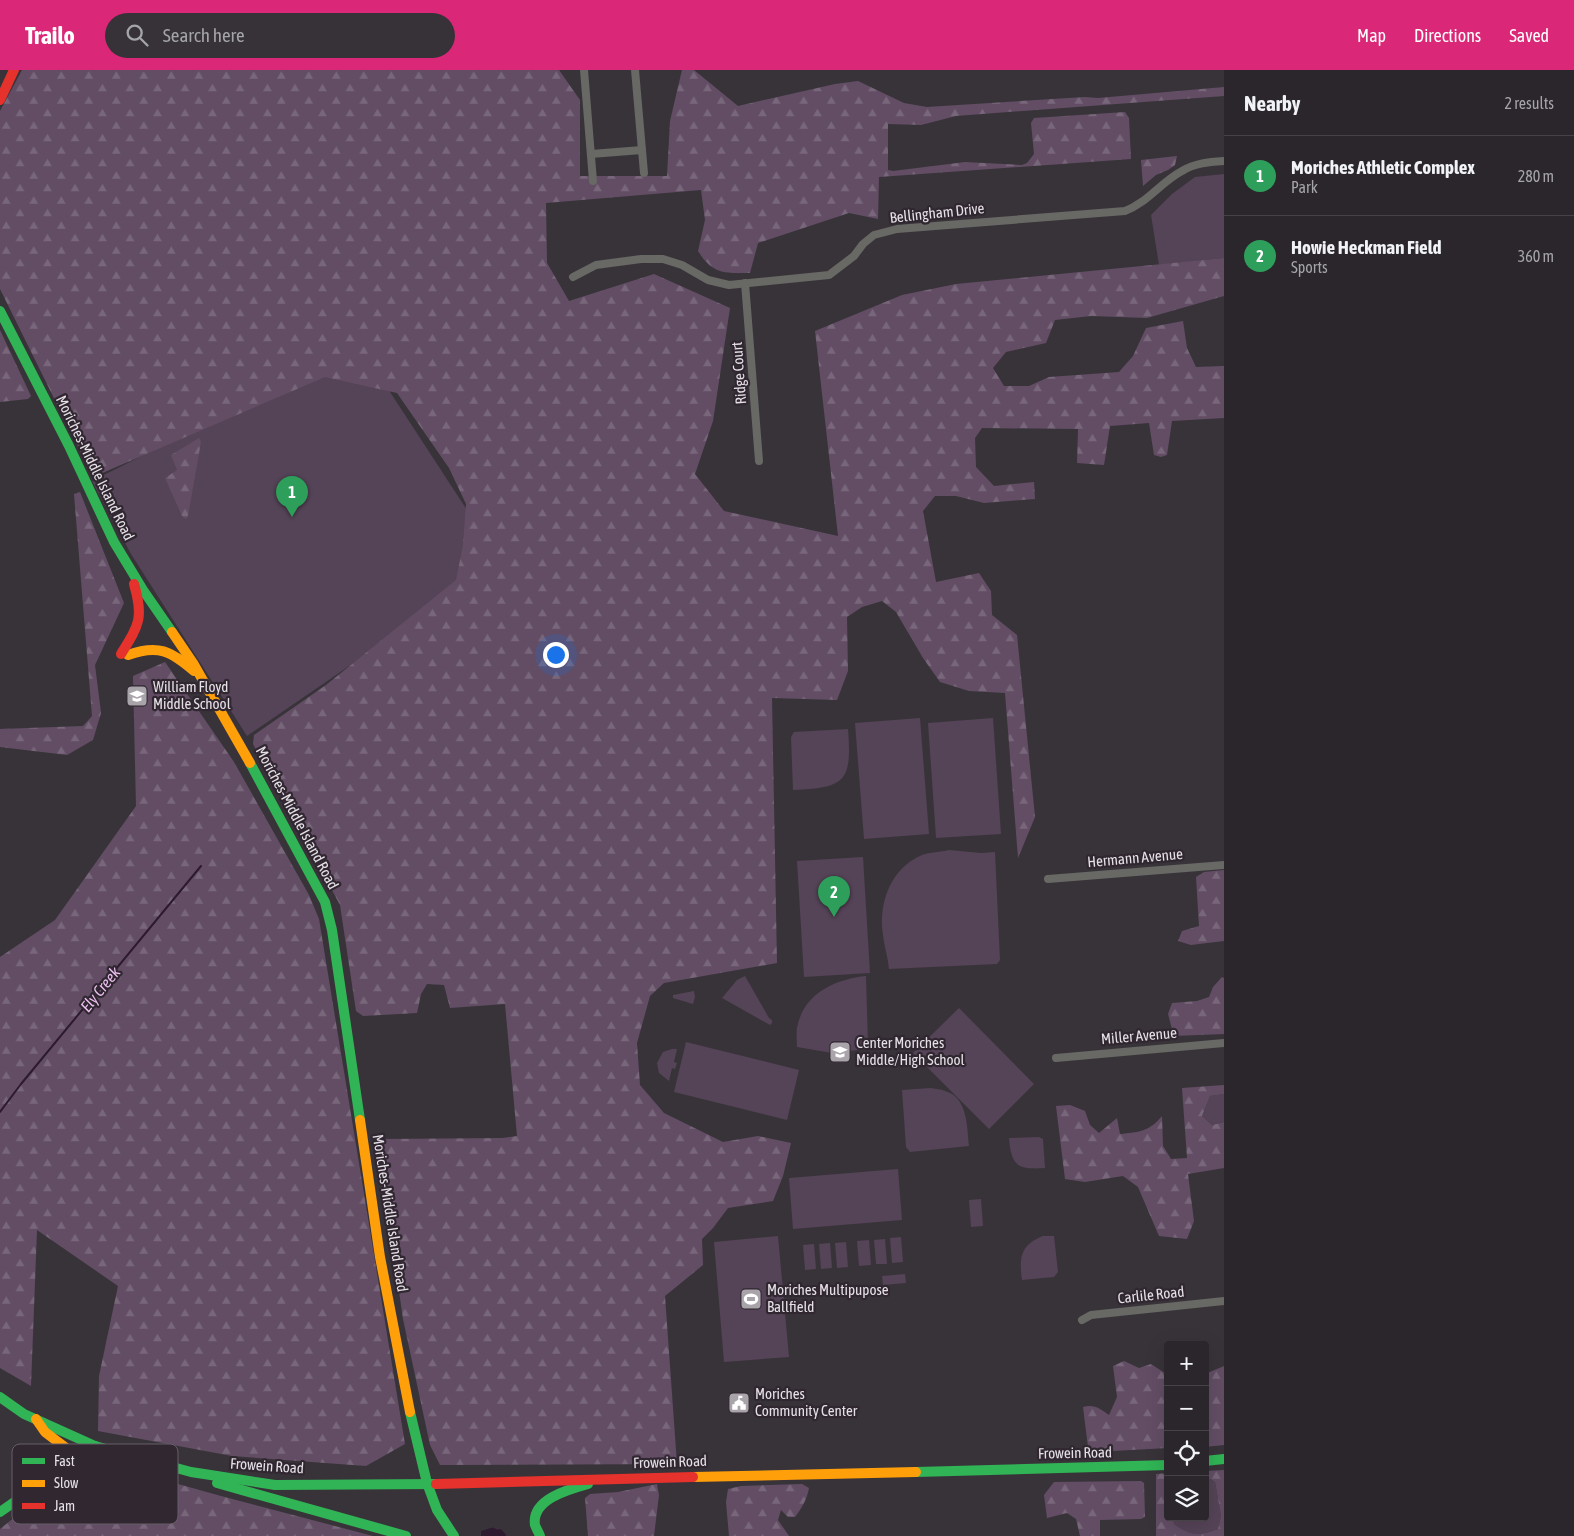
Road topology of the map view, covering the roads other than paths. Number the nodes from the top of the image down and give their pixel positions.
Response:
1 (14, 70) edge
2 (584, 70) edge
3 (635, 70) edge
4 (0, 100) edge
5 (642, 150) junction
6 (591, 154) junction
7 (1224, 161) edge
8 (644, 172) dead end
9 (593, 181) dead end
10 (573, 277) dead end
11 (745, 283) junction
12 (0, 311) edge
13 (759, 461) dead end
14 (128, 566) junction
15 (202, 678) junction
16 (1224, 865) edge
17 (1048, 880) dead end
18 (1224, 1043) edge
19 (1056, 1058) dead end
20 (1224, 1301) edge
21 (1082, 1320) dead end
22 (0, 1398) edge
23 (36, 1419) junction
24 (62, 1444) edge
25 (91, 1444) edge
26 (1224, 1459) edge
27 (1209, 1461) edge
28 (1164, 1465) edge
29 (178, 1469) edge
30 (178, 1469) edge
31 (607, 1479) junction
32 (427, 1484) junction
33 (12, 1503) edge
34 (0, 1512) edge
35 (406, 1536) edge
36 (454, 1536) edge
37 (540, 1536) edge

1 - 4 main road
2 - 6 street
3 - 5 street
5 - 6 street
5 - 8 street
6 - 9 street
7 - 11 street, Bellingham Drive
10 - 11 street, Bellingham Drive
11 - 13 street, Ridge Court
12 - 14 main road, Moriches-Middle Island Road
14 - 15 main road, Moriches-Middle Island Road
14 - 15 main road
15 - 32 main road, Moriches-Middle Island Road
16 - 17 street, Hermann Avenue
18 - 19 street, Miller Avenue
20 - 21 street, Carlile Road
22 - 23 main road
23 - 24 main road
23 - 25 main road
26 - 27 main road
28 - 31 main road, Frowein Road
29 - 32 main road, Frowein Road
30 - 35 main road
31 - 32 main road, Frowein Road
31 - 37 main road
32 - 36 main road, Moriches-Middle Island Road
33 - 34 main road

